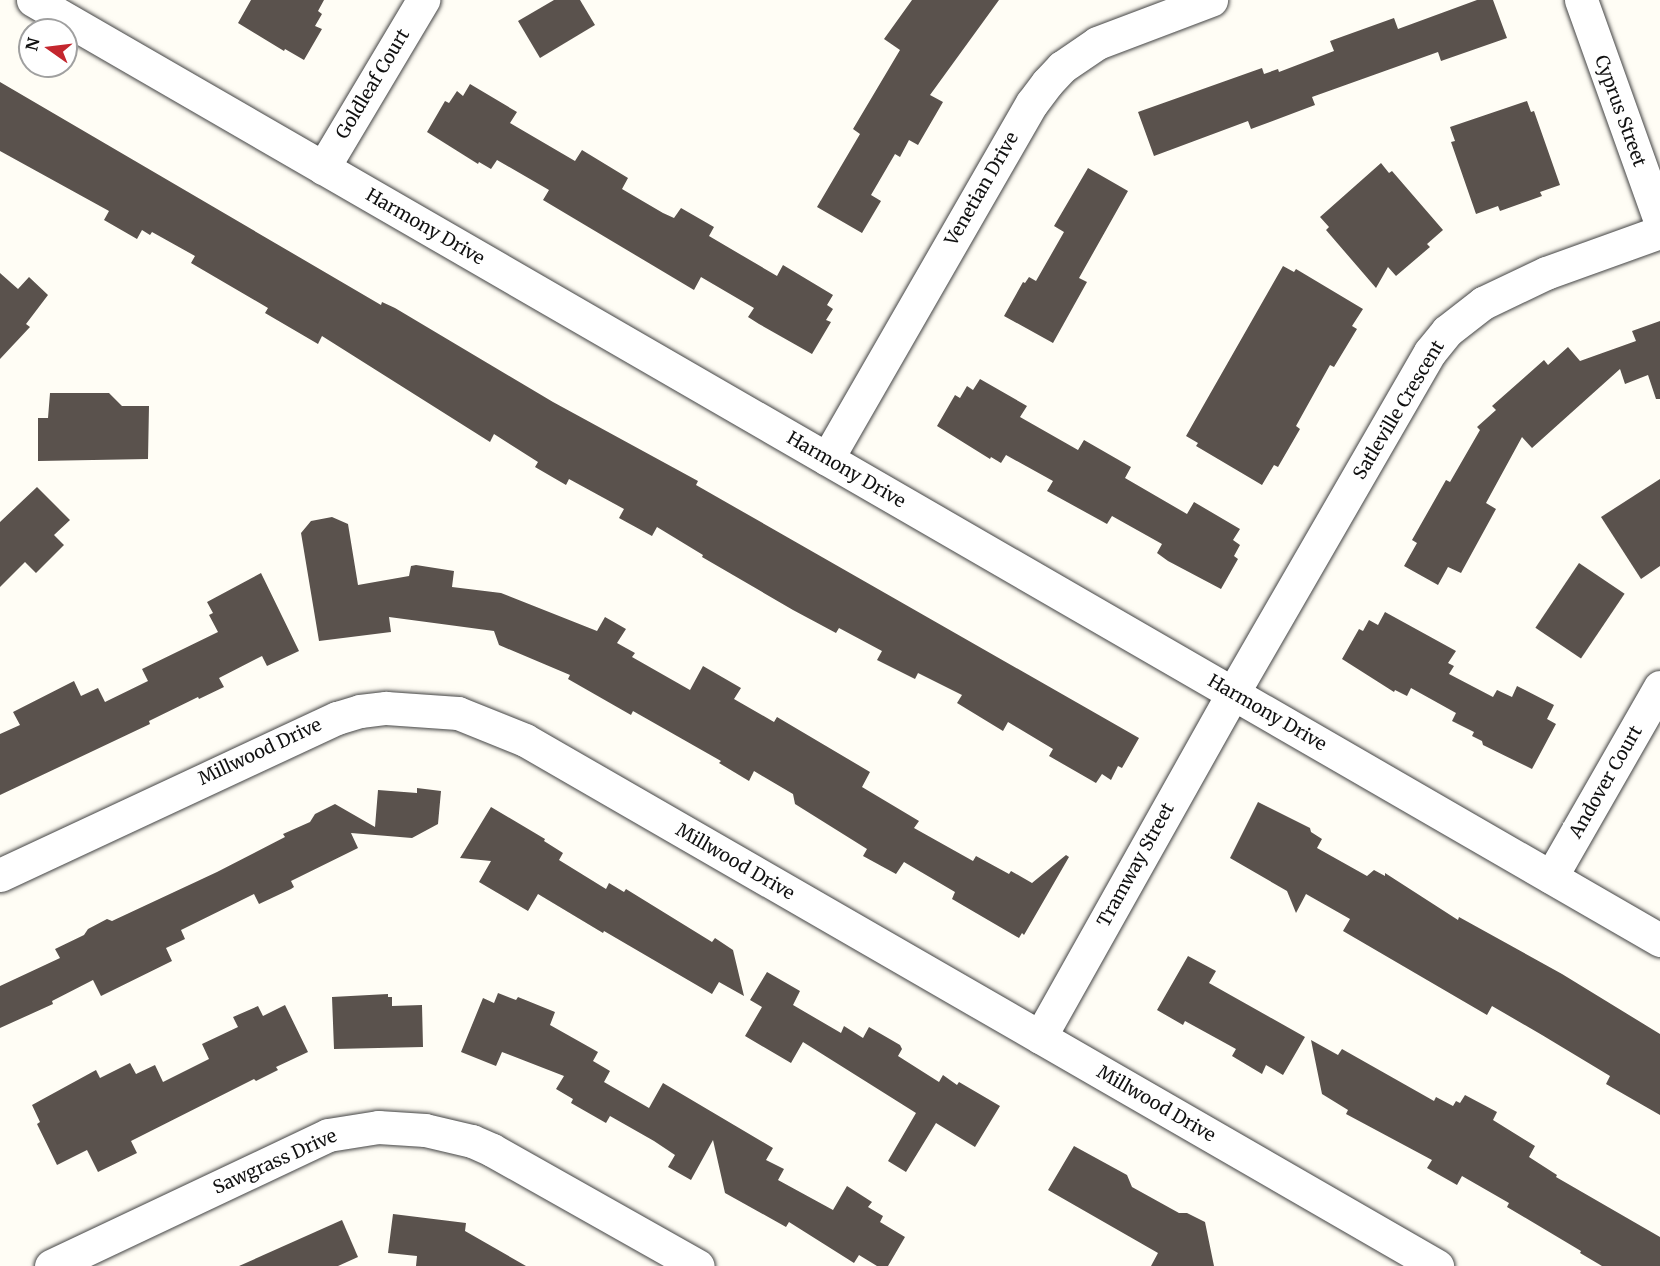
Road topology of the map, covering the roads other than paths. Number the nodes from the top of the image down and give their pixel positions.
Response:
1 (33, 0) edge
2 (423, 0) edge
3 (1211, 0) edge
4 (1581, 0) edge
5 (323, 168) junction
6 (1660, 221) edge
7 (1660, 232) edge
8 (826, 459) junction
9 (1660, 687) edge
10 (1233, 693) junction
11 (0, 875) edge
12 (1551, 877) junction
13 (1660, 940) edge
14 (1040, 1037) junction
15 (51, 1266) edge
16 (698, 1266) edge
17 (1437, 1266) edge

1 - 5 street, Harmony Drive
2 - 5 street, Goldleaf Court
3 - 8 street, Venetian Drive
4 - 6 street, Cyprus Street
5 - 8 street, Harmony Drive
7 - 10 street, Satleville Crescent
8 - 10 street, Harmony Drive
9 - 12 street, Andover Court
10 - 12 street, Harmony Drive
10 - 14 street, Tramway Street
11 - 14 street, Millwood Drive
12 - 13 street, Harmony Drive
14 - 17 street, Millwood Drive
15 - 16 street, Sawgrass Drive

